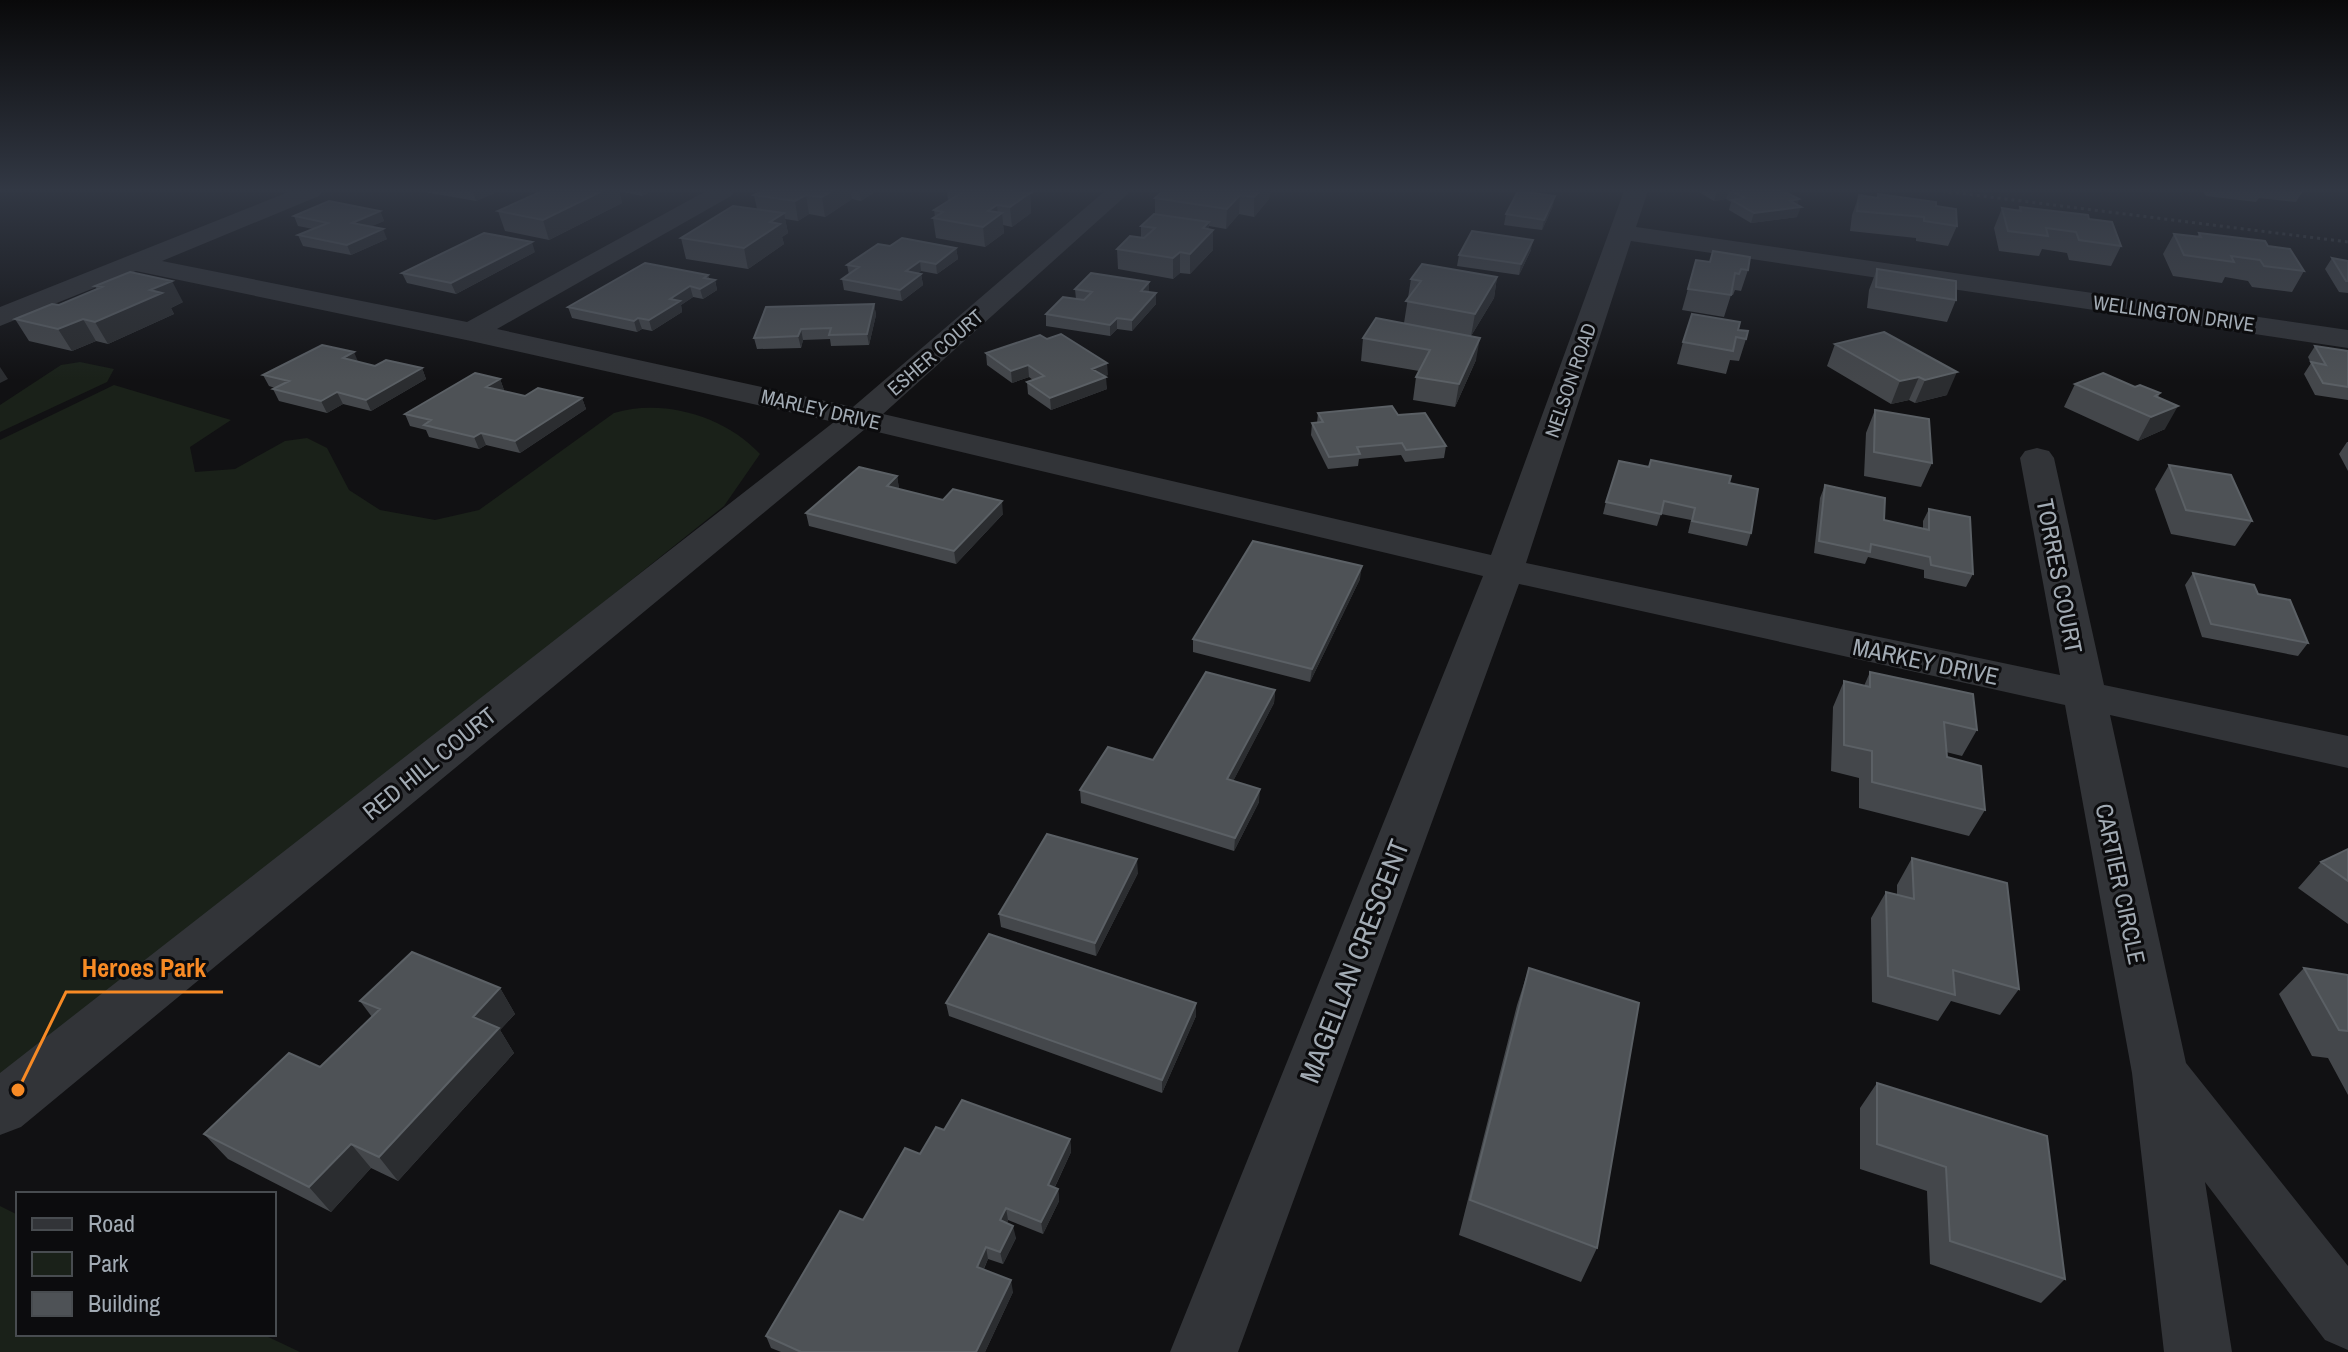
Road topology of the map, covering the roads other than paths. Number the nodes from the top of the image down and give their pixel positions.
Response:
1 (156, 254) edge
2 (610, 254) edge
3 (1047, 254) edge
4 (1612, 254) edge
5 (1770, 254) edge
6 (134, 263) junction
7 (0, 317) edge
8 (471, 332) junction
9 (2348, 339) edge
10 (859, 418) junction
11 (2037, 458) dead end
12 (1505, 570) junction
13 (2083, 694) junction
14 (2348, 752) edge
15 (2160, 1073) junction
16 (0, 1108) edge
17 (2348, 1317) edge
18 (1204, 1352) edge
19 (2198, 1352) edge

1 - 6 street
2 - 8 street
3 - 10 street, ESHER COURT
4 - 12 street, NELSON ROAD
5 - 9 street, WELLINGTON DRIVE
6 - 7 street
6 - 8 street, MARLEY DRIVE
8 - 10 street, MARLEY DRIVE
10 - 12 street, MARLEY DRIVE
10 - 16 street, RED HILL COURT
11 - 13 street, TORRES COURT
12 - 13 street, MARKEY DRIVE
12 - 18 street, MAGELLAN CRESCENT
13 - 14 street, MARKEY DRIVE
13 - 15 street, CARTIER CIRCLE
15 - 17 street, CARTIER CIRCLE
15 - 19 street, CARTIER CIRCLE

